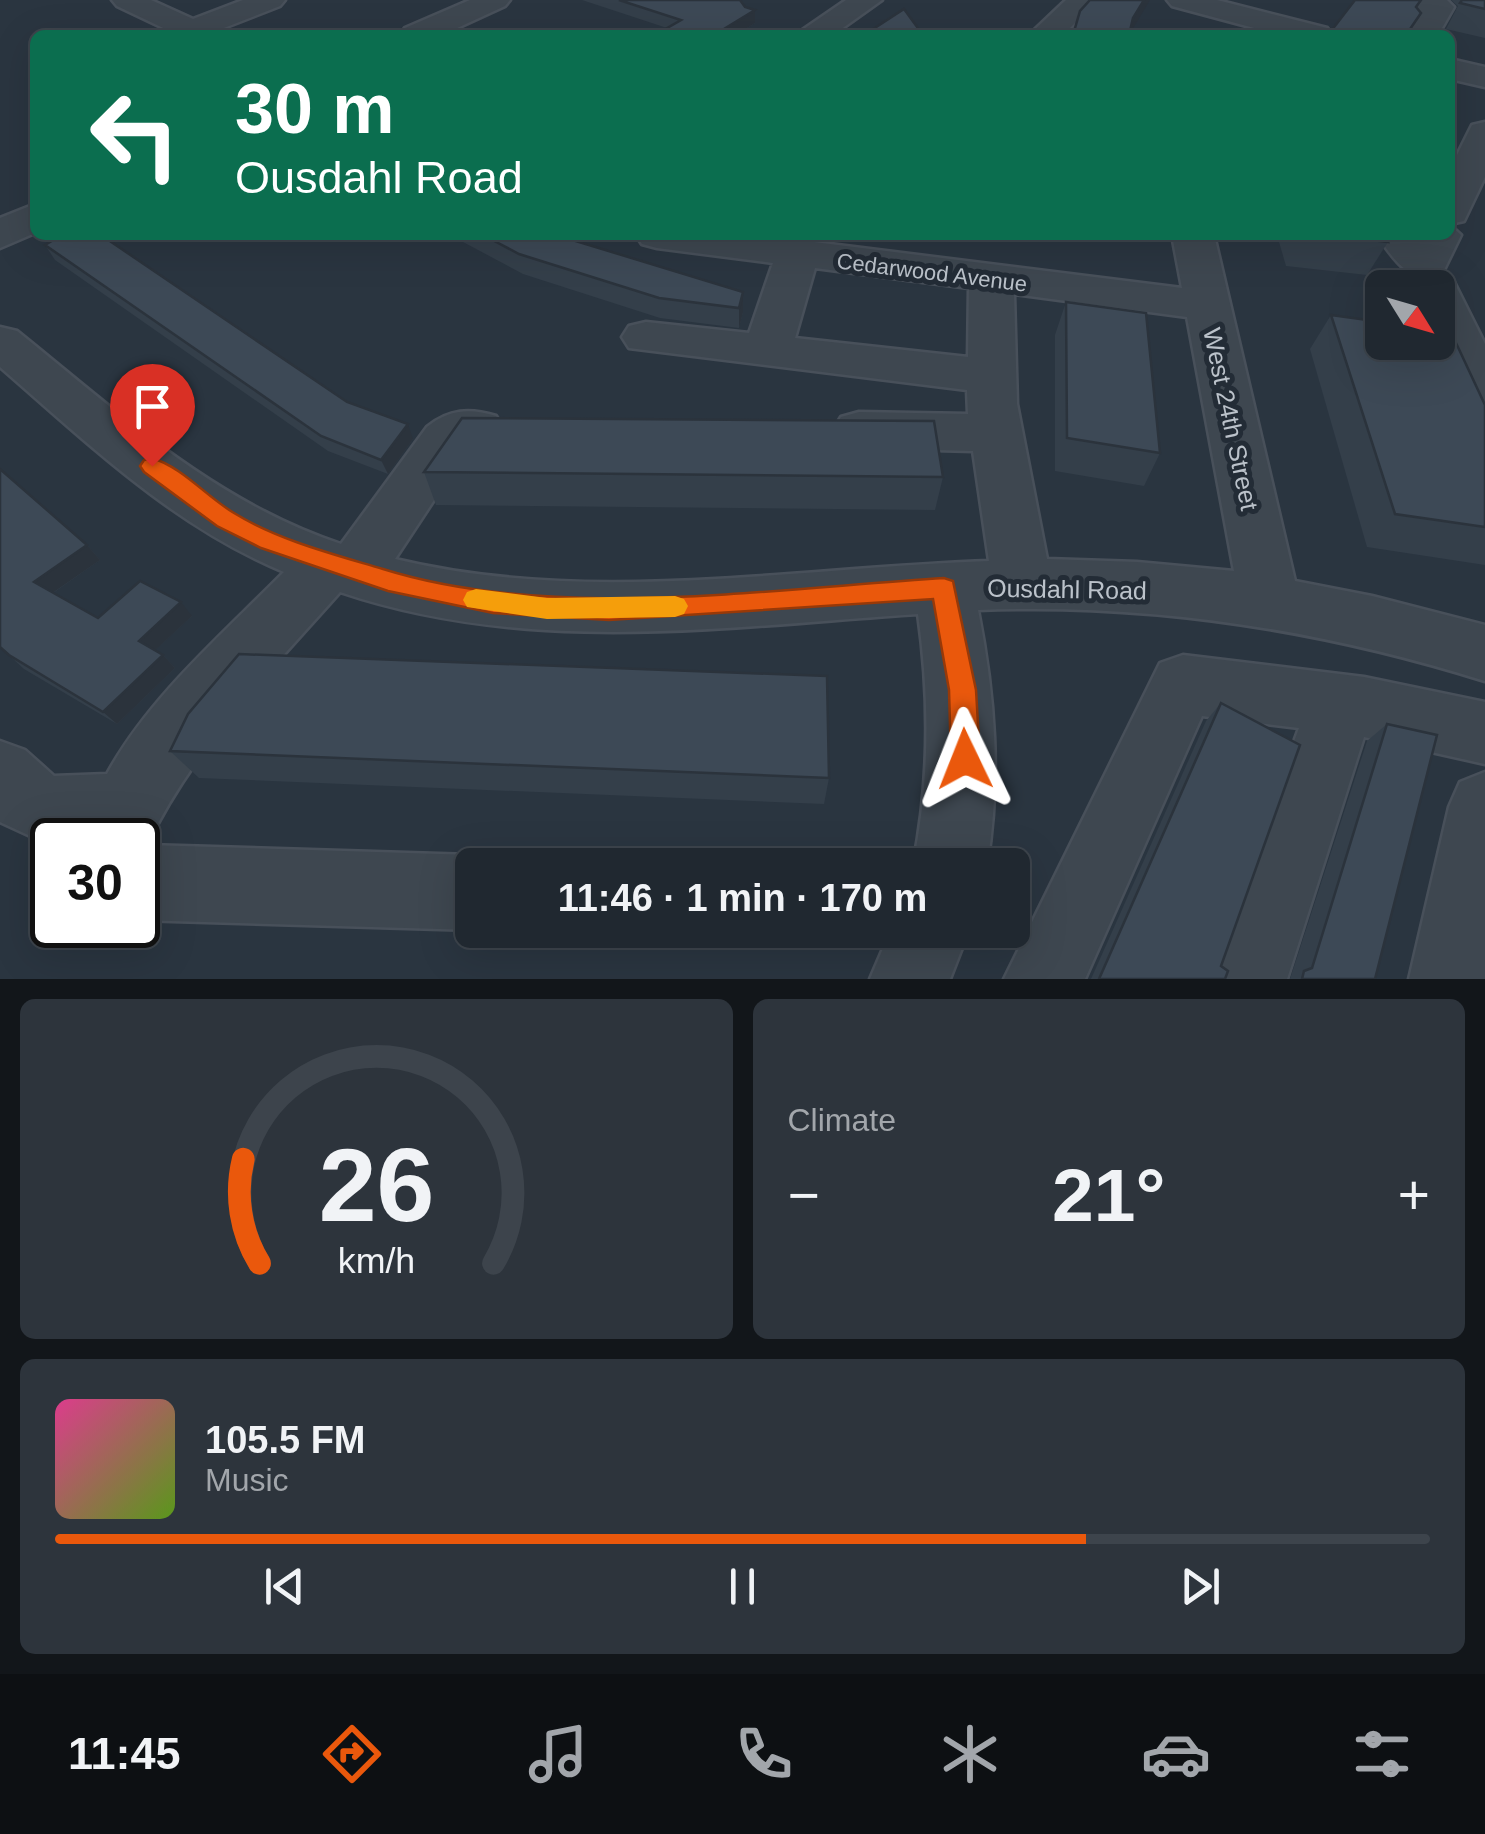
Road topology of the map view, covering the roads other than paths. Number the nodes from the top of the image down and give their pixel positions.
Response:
1 (127, 0) edge
2 (270, 0) edge
3 (495, 0) edge
4 (867, 0) edge
5 (1082, 0) edge
6 (1406, 0) edge
7 (1197, 2) edge
8 (193, 30) edge
9 (202, 30) edge
10 (427, 30) edge
11 (819, 30) edge
12 (1050, 30) edge
13 (1191, 30) edge
14 (1296, 30) edge
15 (1425, 30) edge
16 (1455, 69) edge
17 (1485, 77) edge
18 (1472, 138) edge
19 (1455, 195) edge
20 (30, 219) edge
21 (0, 235) edge
22 (692, 240) edge
23 (1039, 240) edge
24 (1195, 240) edge
25 (797, 255) junction
26 (1428, 263) edge
27 (1015, 282) junction
28 (1207, 306) junction
29 (646, 337) dead end
30 (0, 342) edge
31 (767, 352) junction
32 (991, 376) junction
33 (1485, 396) edge
34 (518, 429) edge
35 (812, 430) edge
36 (996, 432) junction
37 (342, 568) junction
38 (1022, 584) junction
39 (944, 588) junction
40 (1270, 602) junction
41 (1485, 652) edge
42 (1340, 704) junction
43 (1485, 733) edge
44 (0, 774) edge
45 (1485, 807) edge
46 (89, 818) edge
47 (122, 818) edge
48 (945, 848) edge
49 (160, 883) edge
50 (455, 891) edge
51 (1044, 979) edge
52 (1247, 979) edge
53 (1449, 979) edge

1 - 8 street
2 - 9 street
3 - 10 street
4 - 11 street
5 - 12 street
6 - 15 street
7 - 13 street
7 - 14 street
16 - 17 street
18 - 19 street
20 - 21 street
22 - 25 street, Cedarwood Avenue
23 - 27 street
24 - 28 street, West 24th Street
25 - 27 street, Cedarwood Avenue
25 - 31 street
26 - 33 street
27 - 28 street, Cedarwood Avenue
27 - 32 street
28 - 40 street, West 24th Street
29 - 31 street
30 - 37 street, Ousdahl Road
31 - 32 street
32 - 36 street
34 - 37 street
35 - 36 street
36 - 38 street
37 - 39 street, Ousdahl Road
37 - 47 street
38 - 39 street, Ousdahl Road
38 - 40 street, Ousdahl Road
39 - 48 street
40 - 41 street, Ousdahl Road
42 - 43 street
42 - 51 street
42 - 52 street
44 - 46 street
45 - 53 street
49 - 50 street

